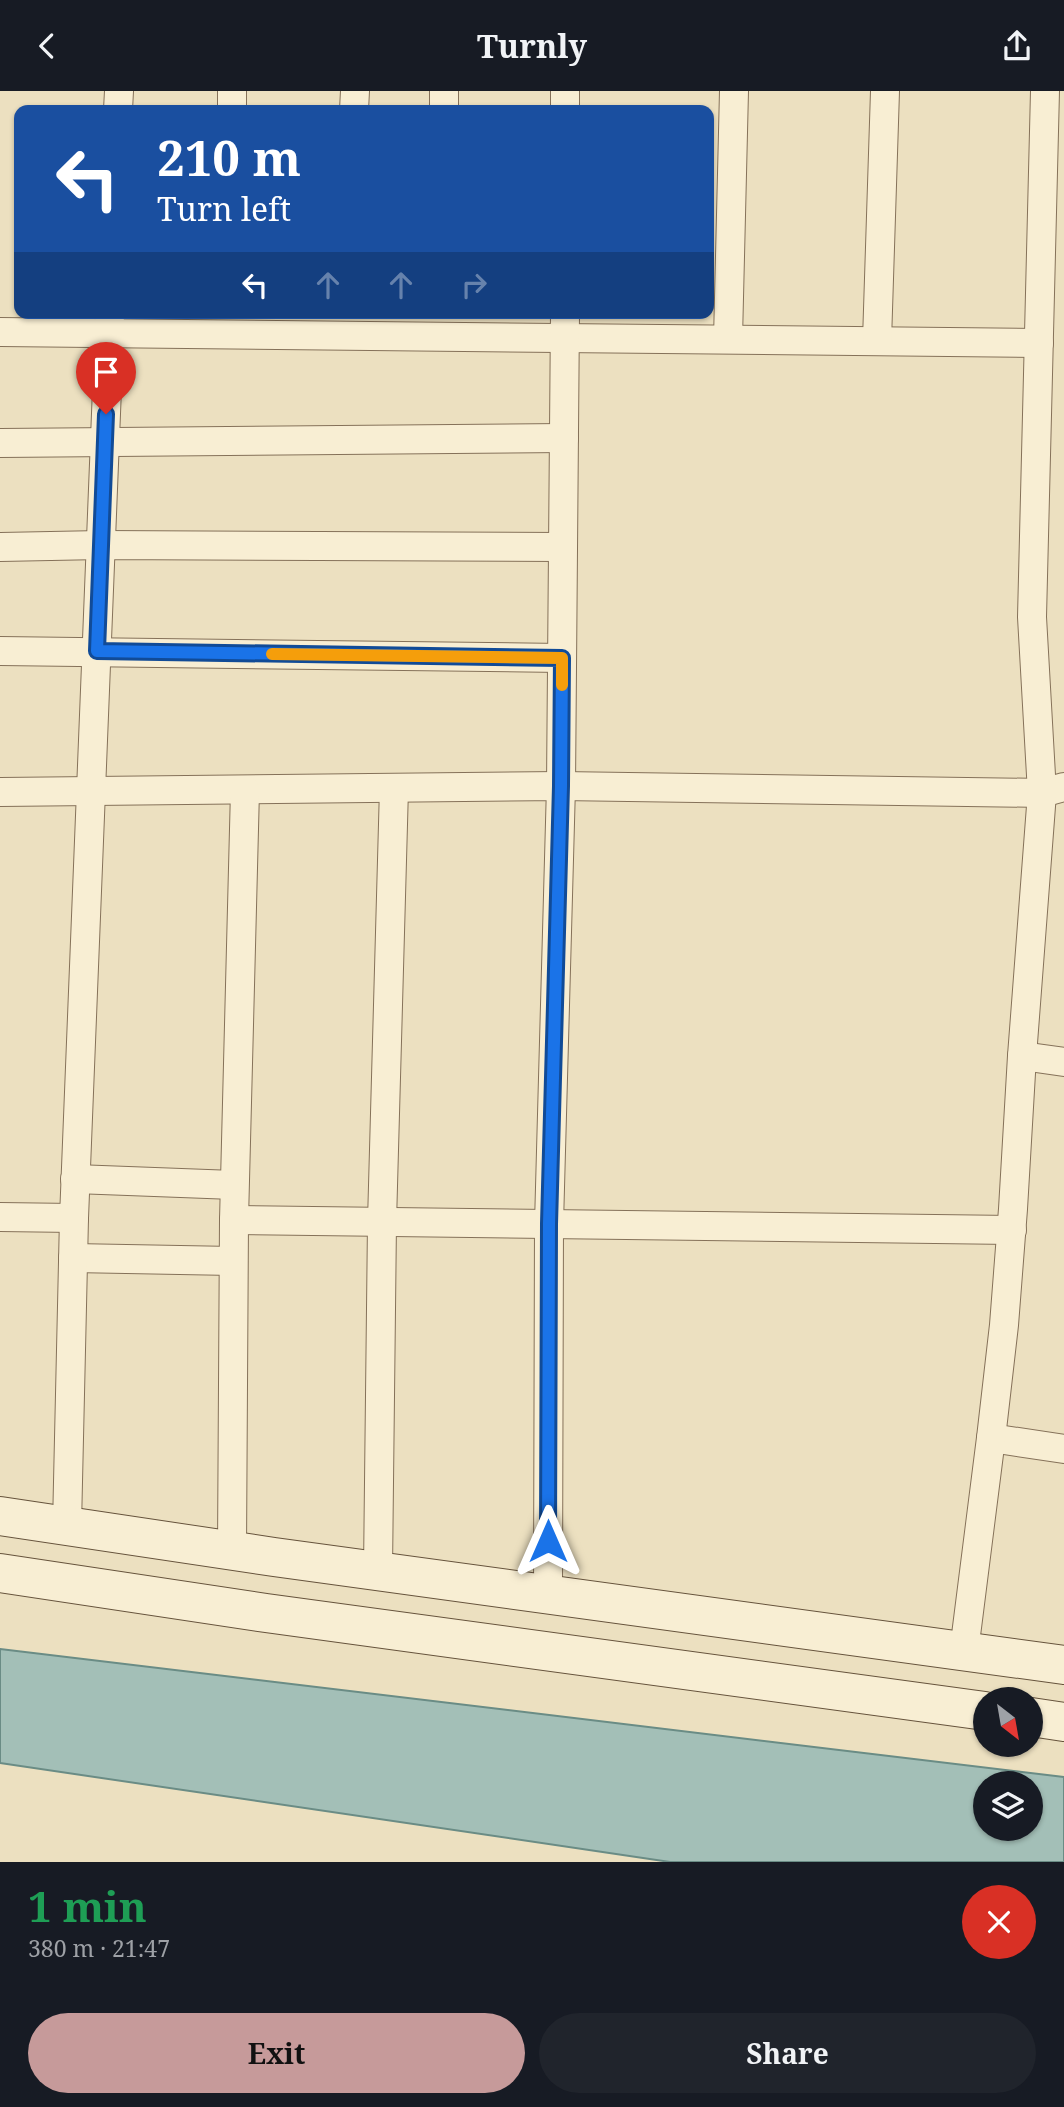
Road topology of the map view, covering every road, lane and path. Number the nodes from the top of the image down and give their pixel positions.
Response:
1 (734, 91) edge
2 (885, 91) edge
3 (1045, 91) edge
4 (110, 323) edge
5 (225, 324) edge
6 (349, 324) edge
7 (440, 325) edge
8 (565, 325) edge
9 (0, 332) edge
10 (728, 339) junction
11 (877, 341) junction
12 (1039, 343) junction
13 (564, 438) junction
14 (105, 441) junction
15 (0, 443) edge
16 (101, 545) junction
17 (0, 547) edge
18 (563, 547) junction
19 (0, 651) edge
20 (97, 651) junction
21 (562, 658) junction
22 (561, 786) junction
23 (394, 788) junction
24 (245, 790) junction
25 (1053, 790) edge
26 (91, 791) junction
27 (0, 792) edge
28 (1022, 1056) junction
29 (1064, 1062) edge
30 (75, 1179) junction
31 (234, 1185) junction
32 (0, 1217) edge
33 (74, 1218) junction
34 (233, 1220) junction
35 (382, 1222) junction
36 (549, 1224) junction
37 (1012, 1230) junction
38 (73, 1258) junction
39 (233, 1261) junction
40 (991, 1438) junction
41 (1064, 1449) edge
42 (0, 1516) edge
43 (67, 1526) junction
44 (232, 1550) junction
45 (378, 1570) junction
46 (0, 1573) edge
47 (548, 1594) junction
48 (964, 1651) junction
49 (1064, 1665) edge
50 (973, 1709) edge
51 (1043, 1719) edge
52 (1064, 1722) edge

1 - 10 street
2 - 11 street
3 - 12 street
4 - 5 street
4 - 9 street
4 - 14 street
5 - 6 street
6 - 7 street
7 - 8 street
8 - 10 street
8 - 13 street
10 - 11 street
11 - 12 street
12 - 25 street
13 - 14 street
13 - 18 street
14 - 15 street
14 - 16 street
16 - 17 street
16 - 18 street
16 - 20 street
18 - 21 street
19 - 20 street
20 - 21 street
20 - 26 street
21 - 22 street
22 - 23 street
22 - 25 street
22 - 36 street
23 - 24 street
23 - 35 street
24 - 26 street
24 - 31 street
25 - 28 street
26 - 27 street
26 - 30 street
28 - 29 street
28 - 37 street
30 - 31 street
30 - 33 street
31 - 34 street
32 - 33 street
33 - 38 street
34 - 35 street
34 - 39 street
35 - 36 street
35 - 45 street
36 - 37 street
36 - 47 street
37 - 40 street
38 - 39 street
38 - 43 street
39 - 44 street
40 - 41 street
40 - 48 street
42 - 43 street
43 - 44 street
44 - 45 street
45 - 47 street
46 - 50 street
47 - 48 street
48 - 49 street
51 - 52 street

